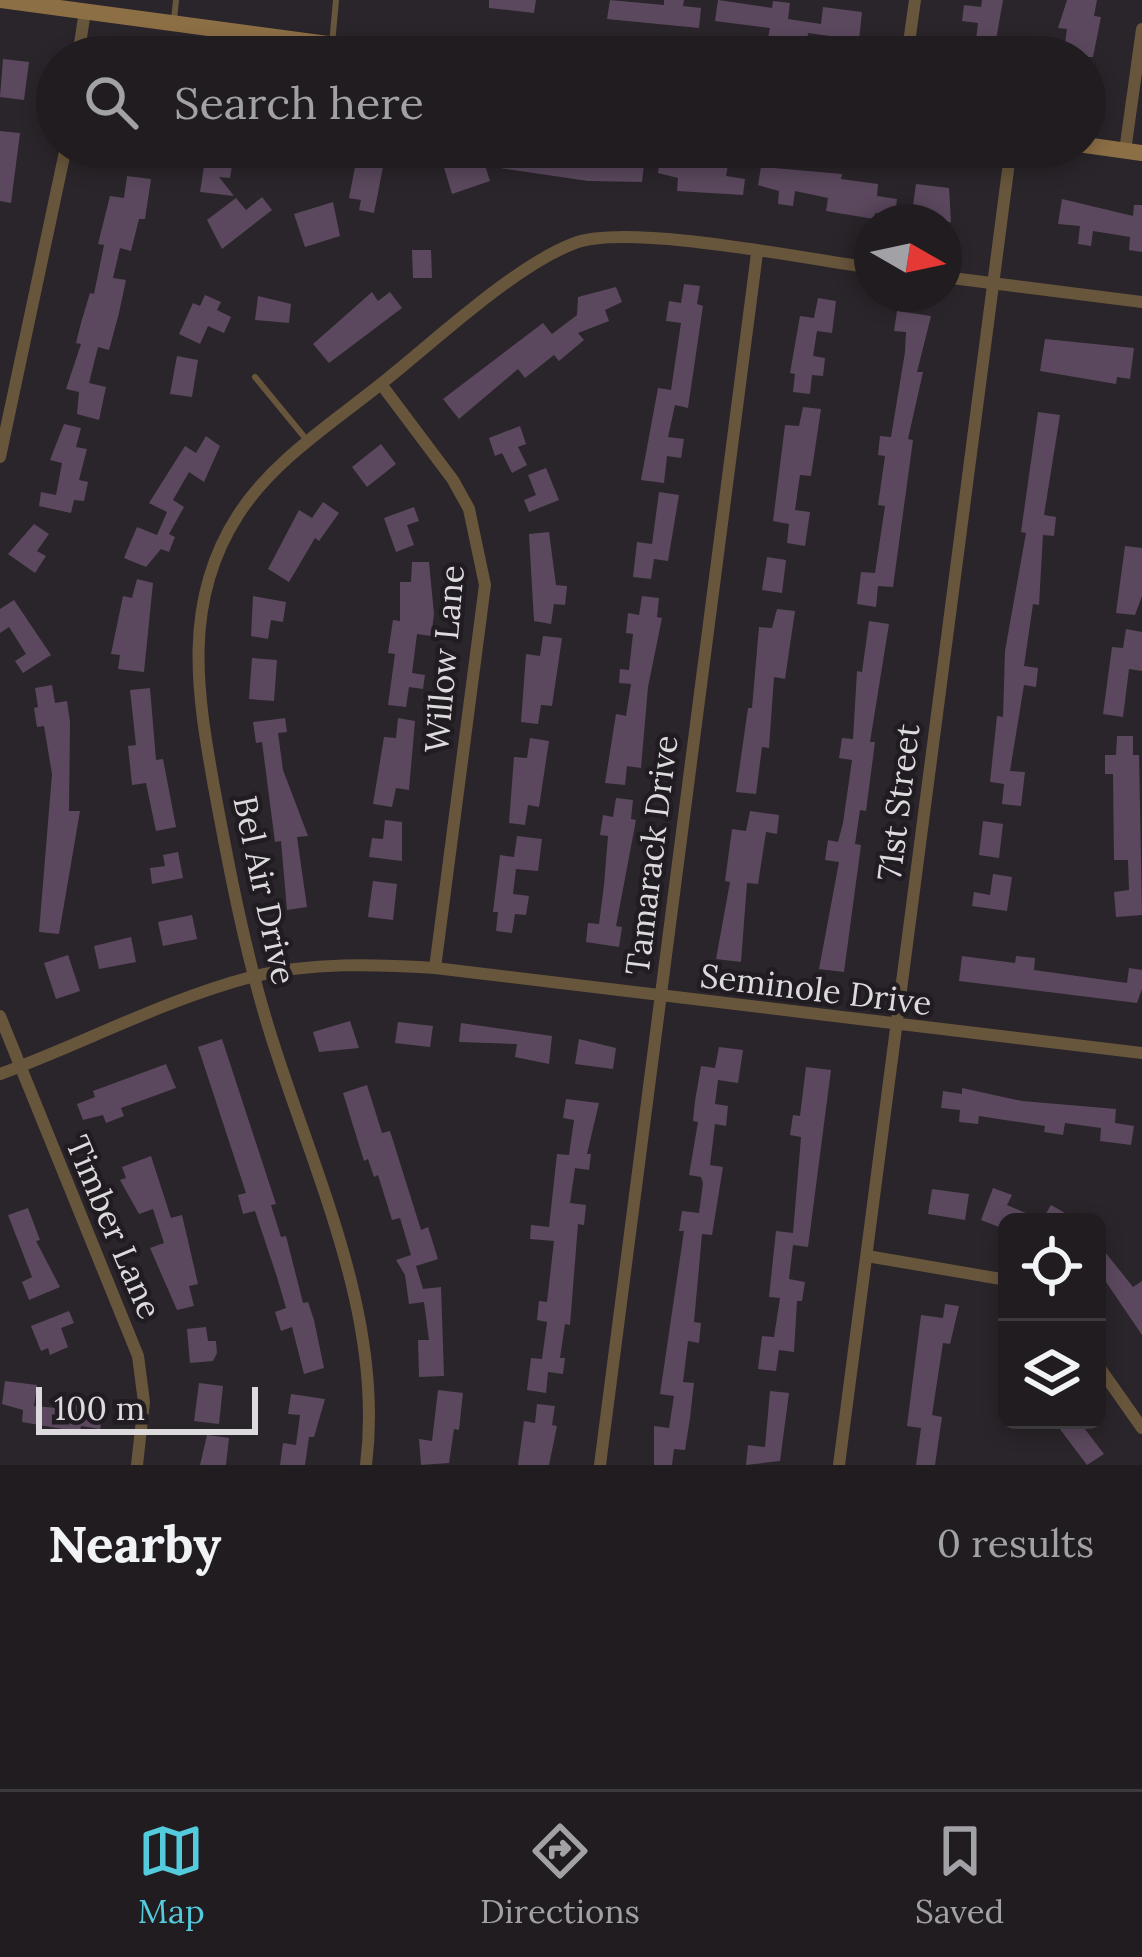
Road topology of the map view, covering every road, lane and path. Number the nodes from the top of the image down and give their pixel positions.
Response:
1 (0, 0) edge
2 (176, 0) edge
3 (336, 0) edge
4 (915, 0) edge
5 (85, 11) junction
6 (173, 23) junction
7 (1142, 29) edge
8 (81, 36) edge
9 (241, 36) edge
10 (333, 36) edge
11 (910, 36) edge
12 (1134, 152) edge
13 (62, 168) edge
14 (1008, 168) edge
15 (757, 253) junction
16 (854, 266) edge
17 (962, 279) edge
18 (993, 282) junction
19 (1142, 302) edge
20 (255, 376) dead end
21 (381, 384) junction
22 (308, 442) junction
23 (0, 458) edge
24 (435, 968) junction
25 (254, 976) junction
26 (660, 997) junction
27 (0, 1016) edge
28 (896, 1027) junction
29 (1142, 1053) edge
30 (19, 1067) junction
31 (0, 1074) edge
32 (866, 1256) junction
33 (998, 1277) edge
34 (1106, 1377) edge
35 (1142, 1428) edge
36 (137, 1465) edge
37 (366, 1465) edge
38 (600, 1465) edge
39 (839, 1465) edge

1 - 5 main road
2 - 6 lane
3 - 10 lane
4 - 11 street
5 - 6 main road
5 - 8 street
6 - 9 main road
7 - 12 street
13 - 23 street
14 - 18 street, 71st Street
15 - 16 street, Bel Air Drive
15 - 21 street, Bel Air Drive
15 - 26 street, Tamarack Drive
17 - 18 street
18 - 19 street
18 - 28 street, 71st Street
20 - 22 lane
21 - 22 street, Bel Air Drive
21 - 24 street, Willow Lane
22 - 25 street, Bel Air Drive
24 - 25 street, Seminole Drive
24 - 26 street, Seminole Drive
25 - 30 street, Seminole Drive
25 - 37 street, Bel Air Drive
26 - 28 street, Seminole Drive
26 - 38 street, Tamarack Drive
27 - 30 street, Timber Lane
28 - 29 street, Seminole Drive
28 - 32 street, 71st Street
30 - 31 street, Seminole Drive
30 - 36 street, Timber Lane
32 - 33 street
32 - 39 street, 71st Street
34 - 35 street

